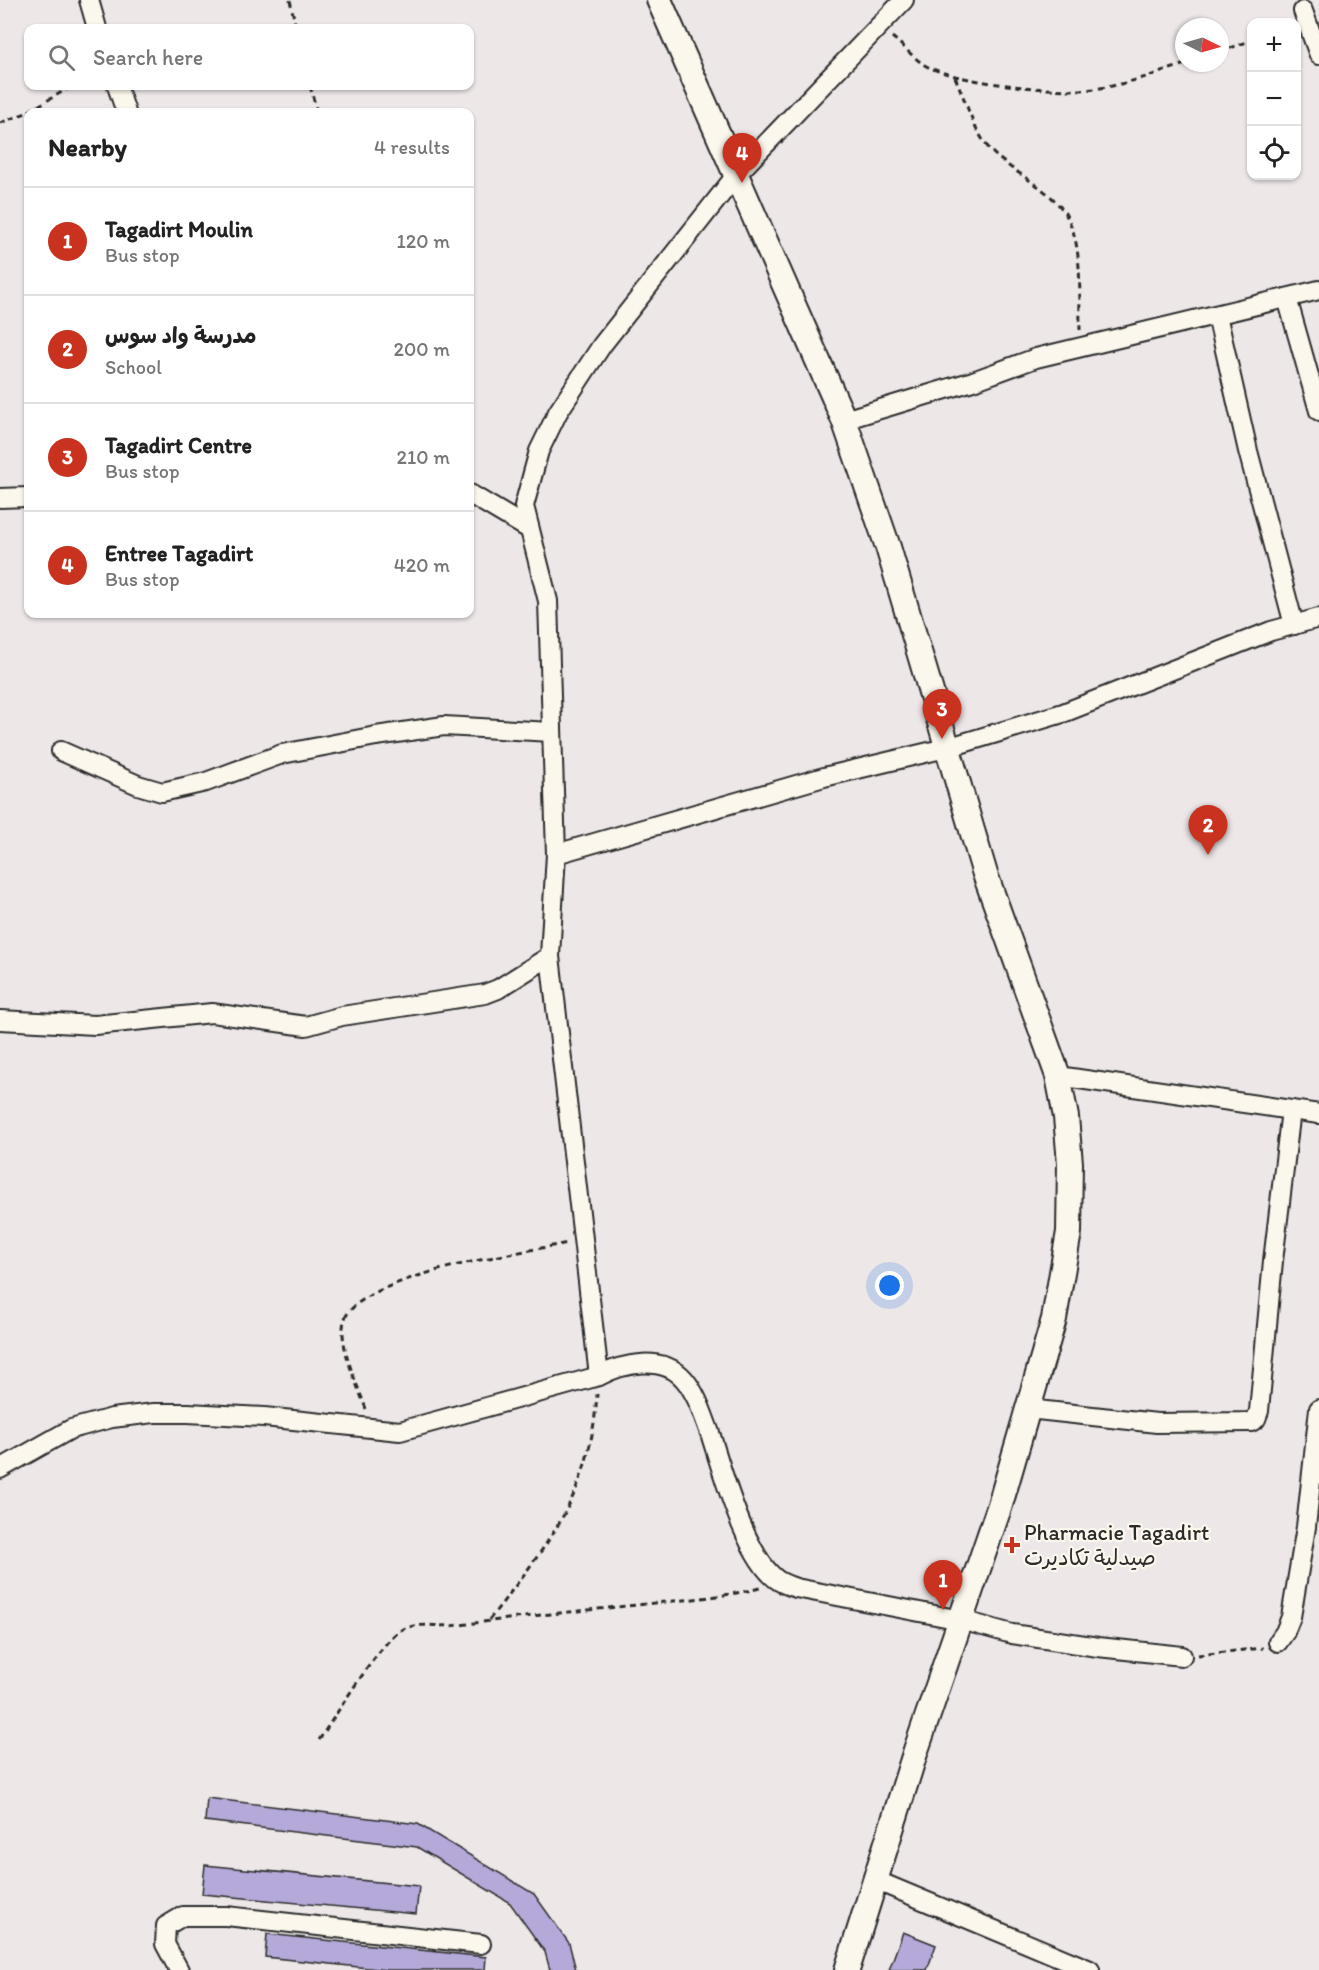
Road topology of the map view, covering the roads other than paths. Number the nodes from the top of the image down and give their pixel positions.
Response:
1 (89, 0) edge
2 (658, 0) edge
3 (904, 0) edge
4 (1303, 11) dead end
5 (96, 24) edge
6 (1319, 55) edge
7 (118, 90) edge
8 (125, 108) edge
9 (737, 174) junction
10 (1319, 290) edge
11 (1287, 298) junction
12 (1217, 315) junction
13 (1319, 411) edge
14 (844, 420) junction
15 (474, 496) edge
16 (24, 497) edge
17 (0, 498) edge
18 (529, 529) junction
19 (1319, 618) edge
20 (1294, 625) junction
21 (552, 732) junction
22 (950, 747) junction
23 (61, 751) dead end
24 (556, 854) junction
25 (550, 956) junction
26 (0, 1020) edge
27 (1058, 1076) junction
28 (1291, 1110) junction
29 (1319, 1114) edge
30 (599, 1376) junction
31 (1028, 1409) junction
32 (1319, 1409) edge
33 (0, 1469) edge
34 (961, 1620) junction
35 (1278, 1641) road end
36 (1182, 1656) road end
37 (875, 1880) junction
38 (481, 1944) dead end
39 (179, 1970) edge
40 (847, 1970) edge
41 (1090, 1970) edge

1 - 5 street
2 - 9 street
3 - 9 street
4 - 6 street
7 - 8 street
9 - 14 street
9 - 18 street
10 - 11 street
11 - 12 street
11 - 13 street
12 - 14 street
12 - 20 street
14 - 22 street
15 - 18 street
16 - 17 street
18 - 21 street
19 - 20 street
20 - 22 street
21 - 23 street
21 - 24 street
22 - 24 street
22 - 27 street
24 - 25 street
25 - 26 street
25 - 30 street
27 - 28 street
27 - 31 street
28 - 29 street
28 - 31 street
30 - 33 street
30 - 34 street
31 - 34 street
32 - 35 street
34 - 36 street
34 - 37 street
37 - 40 street
37 - 41 street
38 - 39 street

